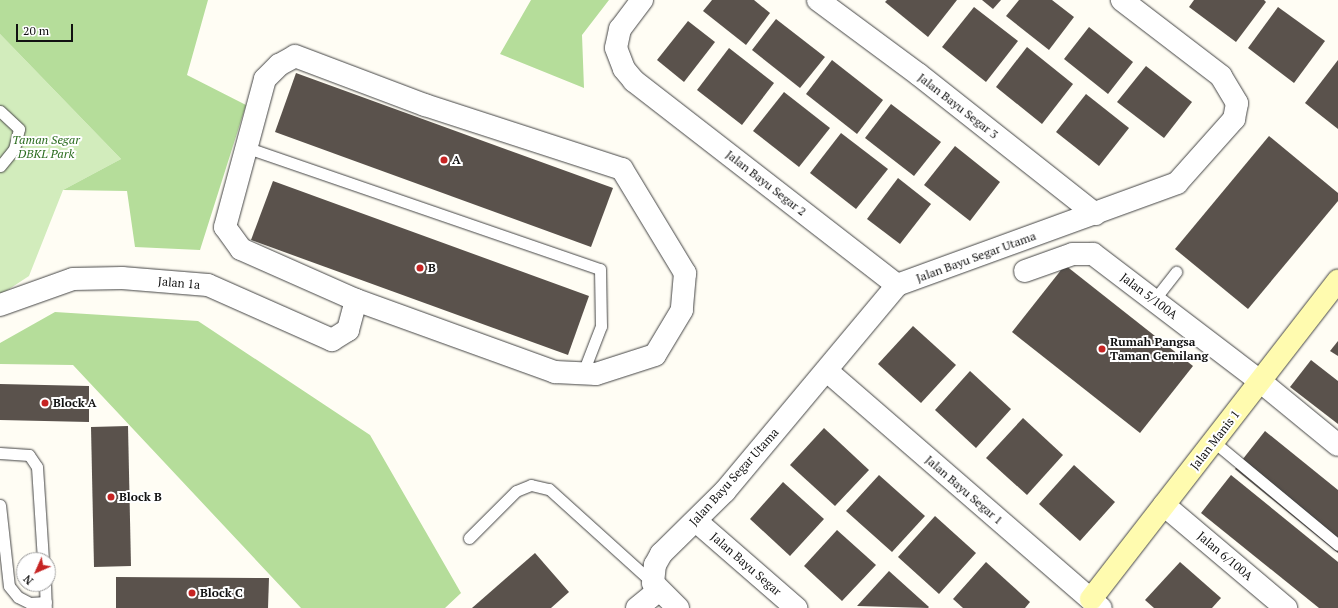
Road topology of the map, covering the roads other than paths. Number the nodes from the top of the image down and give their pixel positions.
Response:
1 (642, 0) edge
2 (818, 0) edge
3 (1122, 0) edge
4 (0, 111) edge
5 (248, 148) junction
6 (0, 166) edge
7 (1095, 214) junction
8 (1025, 270) dead end
9 (1176, 272) dead end
10 (1338, 280) edge
11 (897, 285) junction
12 (356, 300) junction
13 (1154, 300) junction
14 (0, 305) edge
15 (827, 371) junction
16 (582, 375) junction
17 (1261, 382) junction
18 (1214, 442) junction
19 (1338, 445) edge
20 (0, 453) edge
21 (0, 505) edge
22 (1164, 505) junction
23 (696, 521) junction
24 (469, 538) dead end
25 (1338, 545) edge
26 (42, 552) edge
27 (656, 587) junction
28 (45, 592) edge
29 (1096, 603) edge
30 (46, 605) edge
31 (637, 608) edge
32 (678, 608) edge
33 (796, 608) edge
34 (1286, 608) edge

1 - 11 street, Jalan Bayu Segar 2
2 - 7 street, Jalan Bayu Segar 3
3 - 7 street, Jalan Bayu Segar Utama
4 - 6 lane
5 - 12 street
5 - 16 lane
5 - 16 street
7 - 11 street, Jalan Bayu Segar Utama
8 - 13 street, Jalan 5/100A
9 - 13 lane
10 - 17 street, Jalan Manis 1
11 - 15 street, Jalan Bayu Segar Utama
12 - 14 street, Jalan 1a
12 - 16 street
13 - 17 street, Jalan 5/100A
15 - 23 street, Jalan Bayu Segar Utama
15 - 29 street, Jalan Bayu Segar 1
17 - 18 street, Jalan Manis 1
17 - 19 street, Jalan 5/100A
18 - 22 street, Jalan Manis 1
18 - 25 lane
20 - 26 lane
21 - 30 lane
22 - 29 street, Jalan Manis 1
22 - 34 street, Jalan 6/100A
23 - 27 street, Jalan Bayu Segar Utama
23 - 33 street, Jalan Bayu Segar
24 - 27 lane
27 - 31 street
27 - 32 street
28 - 30 lane

